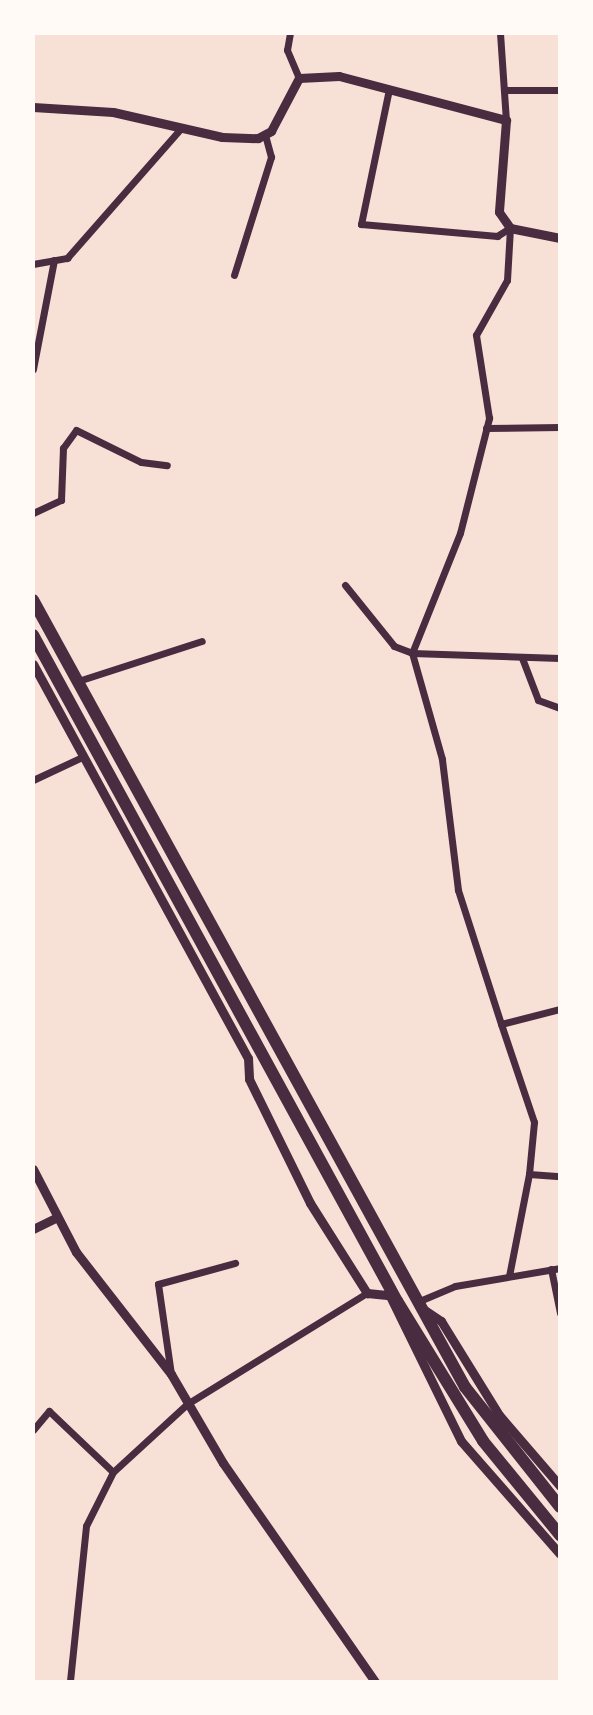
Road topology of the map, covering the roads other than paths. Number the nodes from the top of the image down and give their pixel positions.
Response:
1 (290, 33) edge
2 (500, 33) edge
3 (299, 78) junction
4 (389, 89) junction
5 (504, 90) junction
6 (560, 90) edge
7 (33, 107) edge
8 (506, 120) junction
9 (182, 127) junction
10 (265, 135) junction
11 (510, 228) junction
12 (560, 238) edge
13 (54, 260) junction
14 (33, 264) edge
15 (234, 275) dead end
16 (33, 369) edge
17 (560, 427) edge
18 (486, 428) junction
19 (167, 465) dead end
20 (33, 513) edge
21 (345, 585) dead end
22 (33, 600) edge
23 (33, 635) edge
24 (202, 641) dead end
25 (412, 653) junction
26 (522, 658) junction
27 (560, 658) edge
28 (33, 664) edge
29 (78, 681) junction
30 (560, 708) edge
31 (82, 757) junction
32 (33, 780) edge
33 (560, 1009) edge
34 (501, 1024) junction
35 (33, 1169) edge
36 (529, 1174) junction
37 (560, 1176) edge
38 (55, 1218) junction
39 (33, 1229) edge
40 (235, 1262) dead end
41 (555, 1268) edge
42 (509, 1276) junction
43 (367, 1293) junction
44 (391, 1294) junction
45 (419, 1304) junction
46 (560, 1313) edge
47 (171, 1374) junction
48 (187, 1404) junction
49 (33, 1430) edge
50 (113, 1472) junction
51 (558, 1485) edge
52 (552, 1499) edge
53 (560, 1535) edge
54 (560, 1554) edge
55 (70, 1682) edge
56 (375, 1682) edge

1 - 3 street
2 - 5 street
3 - 4 street
3 - 10 street
4 - 8 street
4 - 11 street
5 - 6 street
5 - 8 street
7 - 9 street
8 - 11 street
9 - 10 street
9 - 13 street
10 - 15 street
11 - 12 street
11 - 18 street
13 - 14 street
13 - 16 street
17 - 18 street
18 - 25 street
19 - 20 street
21 - 25 street
22 - 29 highway
23 - 44 highway
24 - 29 street
25 - 26 street
25 - 34 street
26 - 27 street
26 - 30 street
28 - 31 street
29 - 45 highway
31 - 32 street
31 - 43 street
33 - 34 street
34 - 36 street
35 - 38 street
36 - 37 street
36 - 42 street
38 - 39 street
38 - 47 street
40 - 47 street
41 - 42 street
41 - 46 street
42 - 45 street
43 - 44 street
43 - 48 street
44 - 53 highway
44 - 54 street
45 - 51 street
45 - 52 highway
47 - 48 street
48 - 50 street
48 - 56 street
49 - 50 street
50 - 55 street
51 - 52 highway

